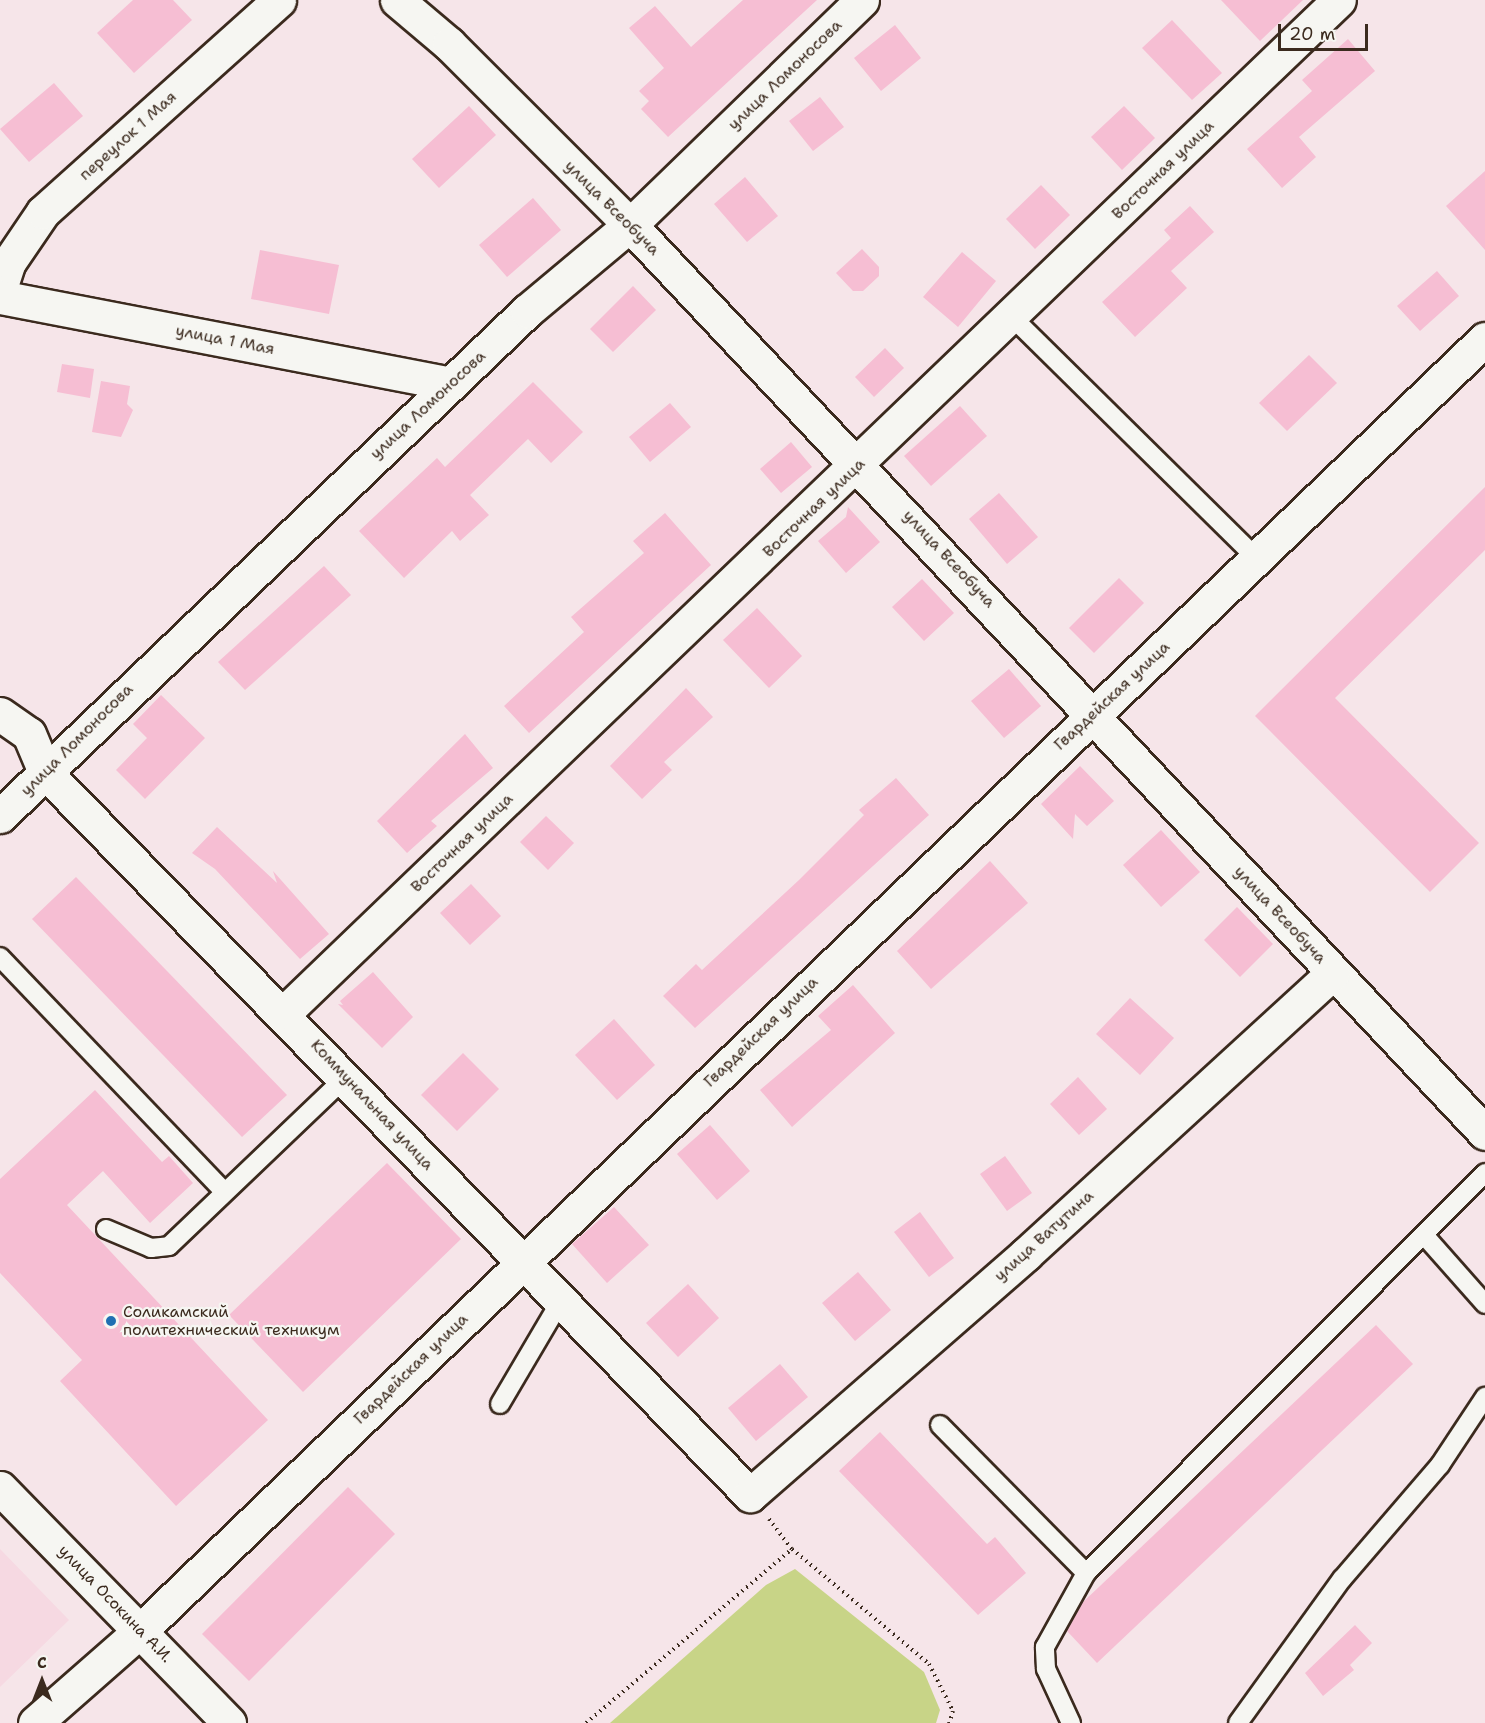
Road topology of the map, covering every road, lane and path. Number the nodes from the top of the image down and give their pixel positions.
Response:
1 (279, 0) edge
2 (397, 0) edge
3 (862, 0) edge
4 (1339, 0) edge
5 (630, 225) junction
6 (0, 289) edge
7 (0, 297) edge
8 (1012, 317) junction
9 (1485, 339) edge
10 (451, 384) junction
11 (859, 464) junction
12 (1257, 559) junction
13 (1094, 713) junction
14 (0, 714) edge
15 (45, 772) junction
16 (0, 816) edge
17 (0, 957) edge
18 (1333, 973) junction
19 (285, 1012) junction
20 (346, 1077) junction
21 (1485, 1133) edge
22 (1485, 1173) edge
23 (224, 1191) junction
24 (106, 1229) dead end
25 (1424, 1235) junction
26 (520, 1264) junction
27 (560, 1304) junction
28 (1485, 1304) edge
29 (1485, 1397) edge
30 (500, 1404) dead end
31 (940, 1425) dead end
32 (0, 1488) edge
33 (750, 1495) joint
34 (1086, 1573) junction
35 (141, 1629) junction
36 (35, 1723) edge
37 (229, 1723) edge
38 (586, 1723) edge
39 (949, 1723) edge
40 (1071, 1723) edge
41 (1238, 1723) edge

1 - 6 street, переулок 1 Мая
2 - 5 street, улица Всеобуча
3 - 5 street, улица Ломоносова
4 - 8 street, Восточная улица
5 - 10 street, улица Ломоносова
5 - 11 street, улица Всеобуча
7 - 10 street, улица 1 Мая
8 - 11 street, Восточная улица
8 - 12 lane
9 - 12 street, Гвардейская улица
10 - 15 street, улица Ломоносова
11 - 13 street, улица Всеобуча
11 - 19 street, Восточная улица
12 - 13 street, Гвардейская улица
13 - 18 street, улица Всеобуча
13 - 26 street, Гвардейская улица
14 - 15 street, Коммунальная улица
15 - 16 street, улица Ломоносова
15 - 19 street, Коммунальная улица
17 - 23 lane
18 - 21 street, улица Всеобуча
18 - 33 street, улица Ватутина
19 - 20 street, Коммунальная улица
20 - 23 lane
20 - 26 street, Коммунальная улица
22 - 25 lane
23 - 24 lane
25 - 28 lane
25 - 34 lane
26 - 27 street, Коммунальная улица
26 - 35 street, Гвардейская улица
27 - 30 lane
27 - 33 street, Коммунальная улица
29 - 41 lane
31 - 34 lane
32 - 35 street, улица Осокина А.И.
34 - 40 lane
35 - 36 street, Гвардейская улица
35 - 37 street, улица Осокина А.И.
38 - 39 path

